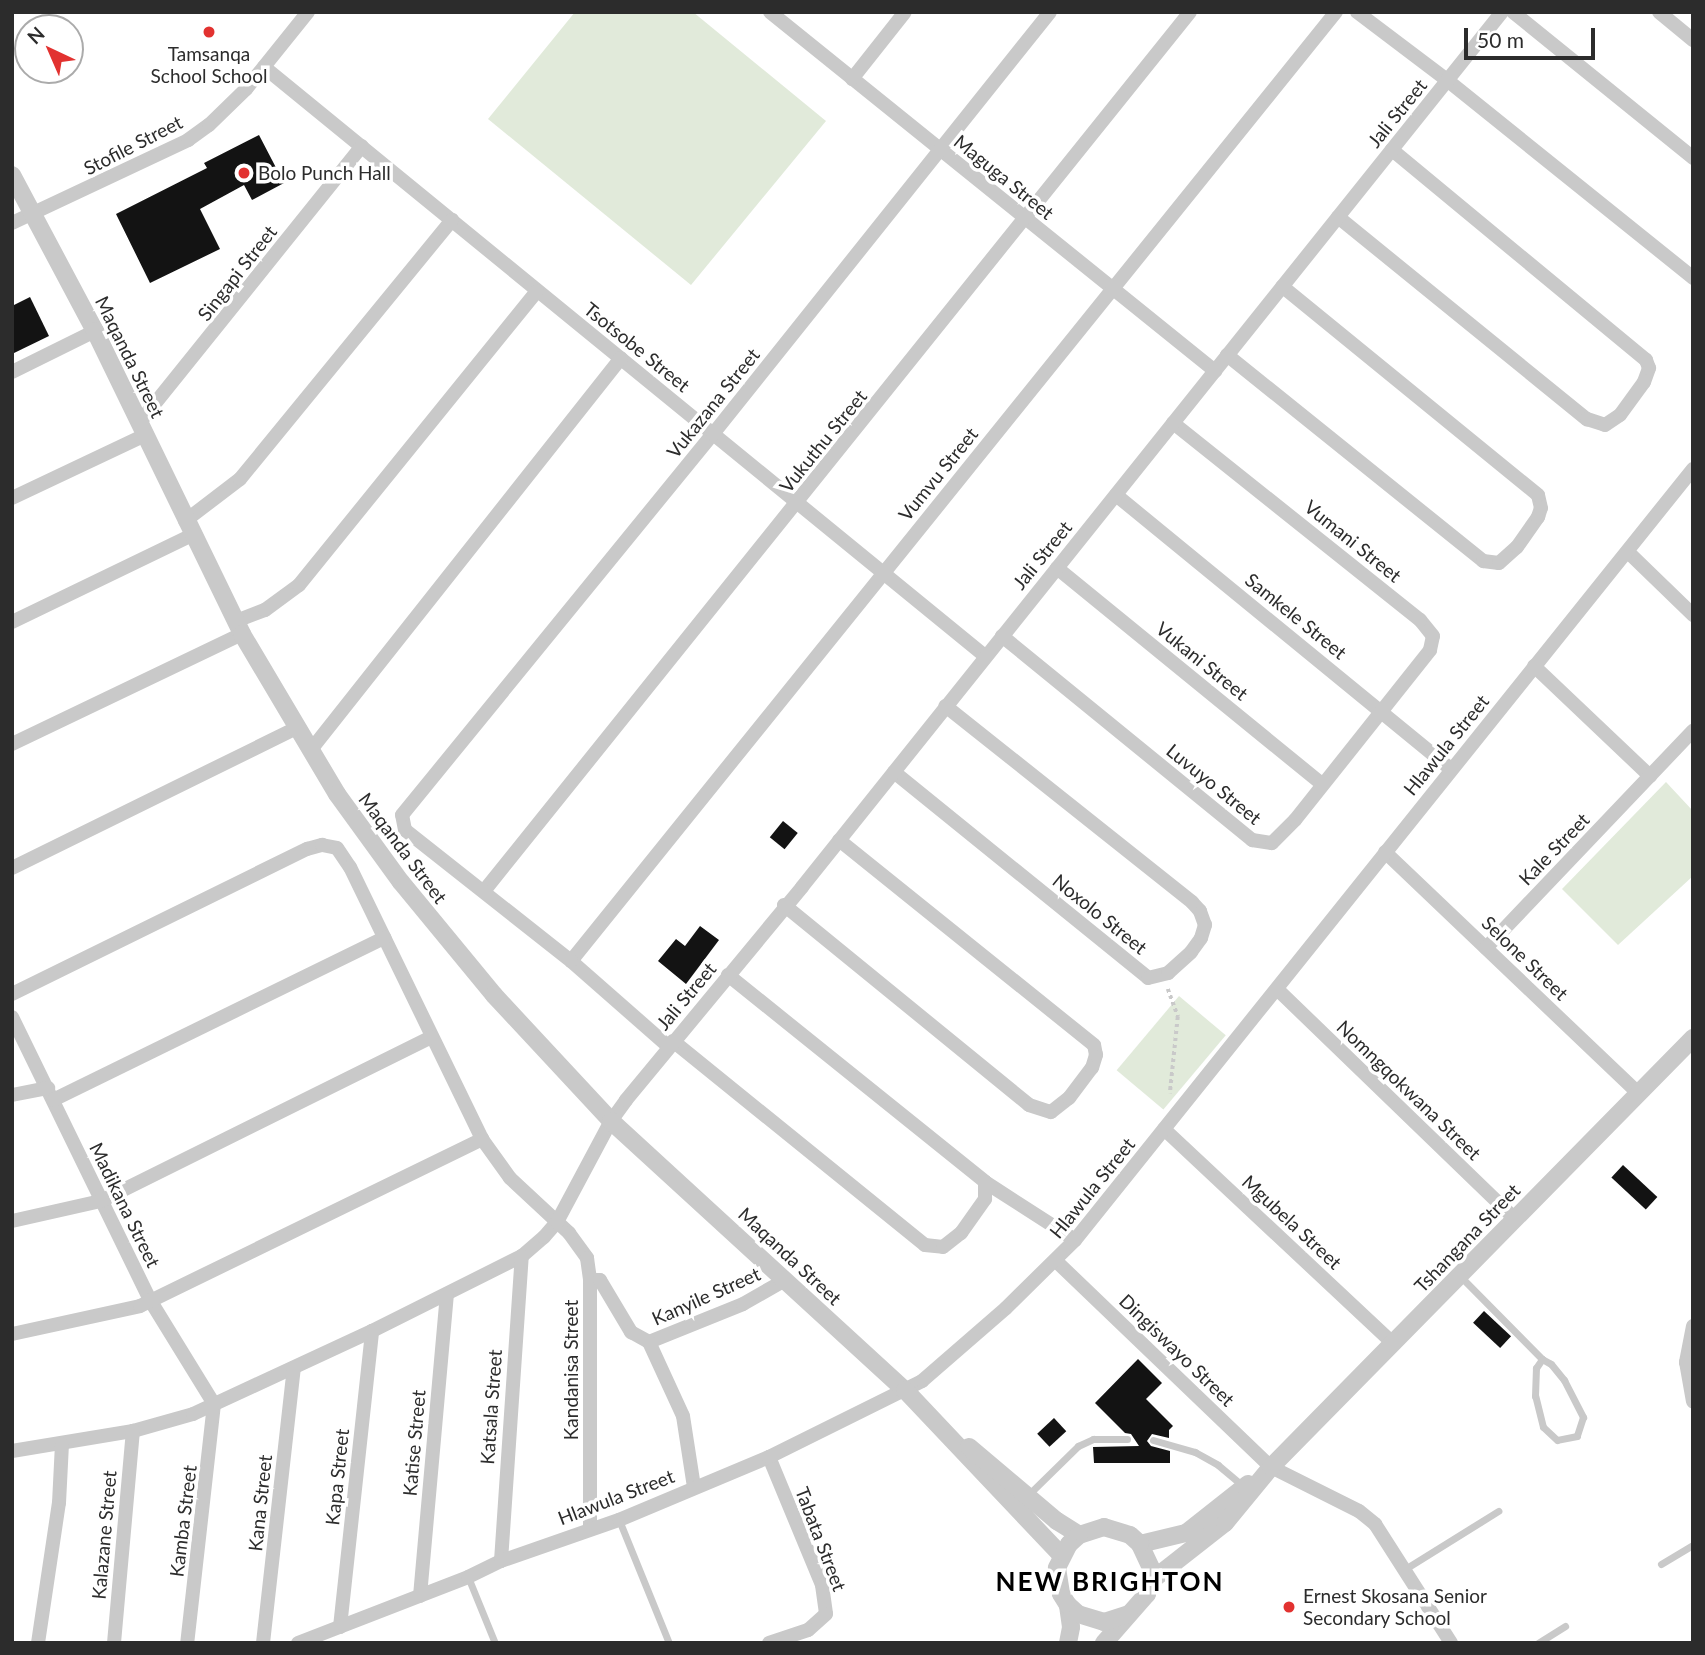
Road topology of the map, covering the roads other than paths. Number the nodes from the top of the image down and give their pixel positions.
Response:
1 (308, 12) edge
2 (770, 12) edge
3 (905, 12) edge
4 (1050, 12) edge
5 (1190, 12) edge
6 (1336, 12) edge
7 (1357, 12) edge
8 (1502, 12) edge
9 (1513, 12) edge
10 (1659, 12) edge
11 (1693, 40) edge
12 (264, 67) junction
13 (852, 79) junction
14 (1447, 80) junction
15 (362, 146) junction
16 (940, 149) junction
17 (1392, 150) junction
18 (1693, 158) edge
19 (12, 175) edge
20 (35, 214) junction
21 (1338, 217) junction
22 (1026, 219) junction
23 (452, 220) junction
24 (12, 223) edge
25 (1693, 278) edge
26 (1282, 286) junction
27 (1113, 289) junction
28 (537, 291) junction
29 (95, 331) junction
30 (1227, 355) junction
31 (621, 358) junction
32 (1214, 371) junction
33 (12, 372) edge
34 (1173, 423) junction
35 (143, 429) junction
36 (713, 434) junction
37 (1693, 469) edge
38 (1116, 495) junction
39 (12, 498) edge
40 (797, 504) junction
41 (189, 528) junction
42 (1628, 552) junction
43 (1057, 568) junction
44 (883, 573) junction
45 (1693, 615) edge
46 (12, 622) edge
47 (239, 627) junction
48 (1002, 636) junction
49 (986, 657) junction
50 (1534, 666) junction
51 (946, 706) junction
52 (1382, 710) junction
53 (296, 728) junction
54 (1693, 730) edge
55 (12, 744) edge
56 (310, 751) junction
57 (1451, 768) junction
58 (894, 772) junction
59 (1650, 776) junction
60 (1322, 784) junction
61 (839, 840) junction
62 (1385, 852) junction
63 (12, 868) edge
64 (484, 891) junction
65 (784, 905) junction
66 (384, 938) junction
67 (1486, 948) junction
68 (571, 961) junction
69 (728, 975) junction
70 (1277, 989) junction
71 (12, 994) edge
72 (12, 1017) edge
73 (432, 1037) junction
74 (671, 1044) junction
75 (1691, 1044) edge
76 (1638, 1093) junction
77 (50, 1094) junction
78 (12, 1095) edge
79 (611, 1121) junction
80 (1164, 1129) junction
81 (482, 1139) junction
82 (985, 1182) junction
83 (101, 1201) junction
84 (1515, 1219) junction
85 (12, 1221) edge
86 (557, 1222) junction
87 (1075, 1240) junction
88 (522, 1256) junction
89 (1056, 1261) junction
90 (1460, 1276) junction
91 (590, 1280) junction
92 (785, 1280) junction
93 (447, 1294) junction
94 (150, 1300) junction
95 (1693, 1326) edge
96 (372, 1331) junction
97 (12, 1334) edge
98 (649, 1342) junction
99 (1393, 1343) junction
100 (1542, 1359) junction
101 (294, 1368) junction
102 (905, 1390) junction
103 (1693, 1401) edge
104 (214, 1404) junction
105 (933, 1419) junction
106 (133, 1431) junction
107 (1127, 1439) dead end
108 (1153, 1440) dead end
109 (62, 1444) junction
110 (12, 1451) edge
111 (769, 1457) junction
112 (1271, 1467) junction
113 (694, 1487) junction
114 (1244, 1487) junction
115 (1028, 1494) junction
116 (1016, 1509) junction
117 (1498, 1510) dead end
118 (619, 1520) junction
119 (590, 1530) junction
120 (1079, 1535) junction
121 (1140, 1544) junction
122 (1693, 1545) edge
123 (1061, 1555) junction
124 (501, 1561) junction
125 (1661, 1564) dead end
126 (1405, 1569) junction
127 (468, 1577) junction
128 (1151, 1581) junction
129 (420, 1595) junction
130 (1068, 1605) junction
131 (1129, 1614) junction
132 (1565, 1626) dead end
133 (340, 1627) junction
134 (321, 1639) edge
135 (38, 1643) edge
136 (114, 1643) edge
137 (187, 1643) edge
138 (263, 1643) edge
139 (298, 1643) edge
140 (495, 1643) edge
141 (669, 1643) edge
142 (769, 1643) edge
143 (1068, 1643) edge
144 (1104, 1643) edge
145 (1451, 1643) edge
146 (1538, 1643) edge

1 - 12 street, Stofile Street
2 - 13 street, Maguga Street
3 - 13 street
4 - 16 street, Vukazana Street
5 - 22 street, Vukuthu Street
6 - 27 street, Vumvu Street
7 - 14 street
8 - 14 street, Jali Street
9 - 18 street
10 - 11 street
12 - 15 street, Tsotsobe Street
12 - 20 street, Stofile Street
13 - 16 street, Maguga Street
14 - 17 street, Jali Street
14 - 25 street
15 - 23 street, Tsotsobe Street
15 - 35 street, Singapi Street
16 - 22 street, Maguga Street
16 - 36 street, Vukazana Street
17 - 21 street, Jali Street
17 - 21 street
19 - 20 street, Maqanda Street
20 - 24 street, Stofile Street
20 - 29 street, Maqanda Street
21 - 26 street, Jali Street
22 - 27 street, Maguga Street
22 - 40 street, Vukuthu Street
23 - 28 street, Tsotsobe Street
23 - 41 street
26 - 30 street, Jali Street
26 - 30 street
27 - 32 street, Maguga Street
27 - 44 street, Vumvu Street
28 - 31 street, Tsotsobe Street
28 - 47 street
29 - 33 street
29 - 35 street, Maqanda Street
30 - 32 street, Jali Street
31 - 36 street, Tsotsobe Street
31 - 56 street
32 - 34 street, Jali Street
34 - 38 street, Jali Street
34 - 52 street, Vumani Street
35 - 39 street
35 - 41 street, Maqanda Street
36 - 40 street, Tsotsobe Street
36 - 64 street, Vukazana Street
37 - 42 street, Hlawula Street
38 - 43 street, Jali Street
38 - 52 street, Samkele Street
40 - 44 street, Tsotsobe Street
40 - 64 street, Vukuthu Street
41 - 46 street
41 - 47 street, Maqanda Street
42 - 45 street
42 - 50 street, Hlawula Street
43 - 48 street, Jali Street
43 - 60 street, Vukani Street
44 - 49 street, Tsotsobe Street
44 - 68 street, Vumvu Street
47 - 53 street, Maqanda Street
47 - 55 street
48 - 49 street, Jali Street
48 - 60 street, Luvuyo Street
49 - 51 street, Jali Street
50 - 57 street, Hlawula Street
50 - 59 street
51 - 58 street, Jali Street
51 - 58 street, Noxolo Street
52 - 57 street, Samkele Street
52 - 60 street, Luvuyo Street
53 - 56 street, Maqanda Street
53 - 63 street
54 - 59 street, Kale Street
56 - 79 street, Maqanda Street
57 - 62 street, Hlawula Street
58 - 61 street, Jali Street
59 - 67 street, Kale Street
61 - 65 street, Jali Street
61 - 65 street
62 - 67 street, Selone Street
62 - 70 street, Hlawula Street
64 - 68 street
65 - 69 street, Jali Street
66 - 71 street, Kandanisa Street
66 - 73 street, Kandanisa Street
66 - 77 street
67 - 76 street, Selone Street
68 - 74 street
69 - 74 street, Jali Street
69 - 82 street
70 - 80 street, Hlawula Street
70 - 84 street, Nomngqokwana Street
72 - 77 street, Madikana Street
73 - 81 street, Kandanisa Street
73 - 83 street
74 - 79 street, Jali Street
74 - 82 street
75 - 76 street, Tshangana Street
76 - 84 street, Tshangana Street
77 - 78 street
77 - 83 street, Madikana Street
79 - 86 street, Jali Street
79 - 92 street, Maqanda Street
80 - 87 street, Hlawula Street
80 - 99 street, Mgubela Street
81 - 86 street, Kandanisa Street
81 - 94 street
82 - 87 street
83 - 85 street
83 - 94 street, Madikana Street
84 - 90 street, Tshangana Street
86 - 88 street, Jali Street
86 - 91 street, Kandanisa Street
87 - 89 street, Hlawula Street
88 - 93 street, Jali Street
88 - 124 street, Katsala Street
89 - 102 street, Hlawula Street
89 - 112 street, Dingiswayo Street
90 - 99 street, Tshangana Street
90 - 100 lane
91 - 98 street, Kanyile Street
91 - 119 street, Kandanisa Street
92 - 98 street, Kanyile Street
92 - 102 street, Maqanda Street
93 - 96 street, Jali Street
93 - 129 street, Katise Street
94 - 97 street
94 - 104 street, Madikana Street
95 - 103 street
96 - 101 street, Jali Street
96 - 133 street, Kapa Street
98 - 113 street
99 - 112 street, Tshangana Street
100 - 100 lane
101 - 104 street, Jali Street
101 - 138 street, Kana Street
102 - 105 street, Maqanda Street
102 - 111 street, Hlawula Street
104 - 106 street, Jali Street
104 - 137 street, Kamba Street
105 - 115 street, Maqanda Street
105 - 116 street, Maqanda Street
106 - 109 street, Jali Street
106 - 136 street, Kalazane Street
107 - 115 lane
108 - 114 lane
109 - 110 street, Jali Street
109 - 135 street
111 - 113 street, Hlawula Street
111 - 142 street, Tabata Street
112 - 114 street, Tshangana Street
112 - 126 street, Dingiswayo Street
112 - 128 street, Tshangana Street
113 - 118 street, Hlawula Street
114 - 121 street, Tshangana Street
115 - 116 lane
115 - 120 street, Maqanda Street
116 - 123 street, Maqanda Street
117 - 126 lane
118 - 119 street, Hlawula Street
118 - 141 lane
119 - 124 street, Hlawula Street
120 - 121 street
120 - 123 street
121 - 128 street
122 - 125 lane
123 - 130 street
124 - 127 street, Hlawula Street
126 - 145 street, Dingiswayo Street
127 - 129 street, Hlawula Street
127 - 140 lane
128 - 131 street
129 - 133 street, Hlawula Street
130 - 131 street
130 - 143 street
131 - 144 street
132 - 146 lane
133 - 134 street, Hlawula Street
134 - 139 street, Hlawula Street

